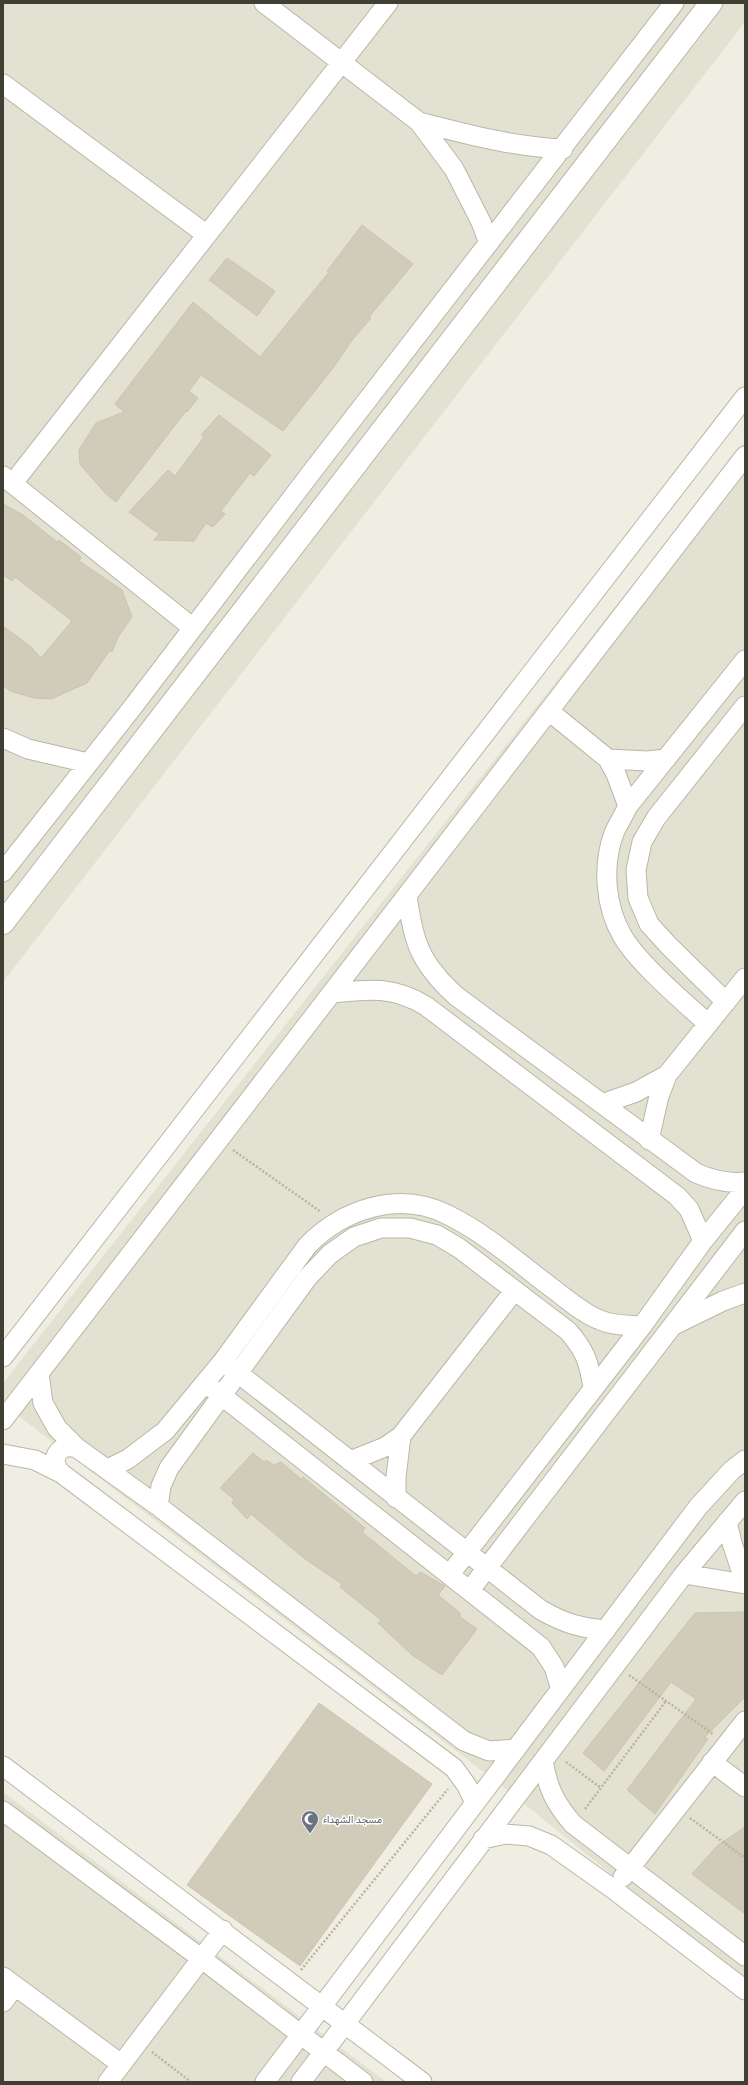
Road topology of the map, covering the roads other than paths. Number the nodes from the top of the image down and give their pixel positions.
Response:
1 (264, 3) edge
2 (388, 3) edge
3 (674, 3) edge
4 (711, 3) edge
5 (342, 62) junction
6 (3, 84) edge
7 (419, 122) junction
8 (563, 149) junction
9 (207, 235) junction
10 (489, 243) junction
11 (745, 397) edge
12 (745, 456) edge
13 (8, 479) edge
14 (193, 628) junction
15 (745, 660) edge
16 (549, 711) junction
17 (743, 712) edge
18 (3, 738) edge
19 (608, 759) junction
20 (666, 759) junction
21 (88, 763) junction
22 (628, 806) junction
23 (3, 872) edge
24 (407, 895) junction
25 (3, 923) edge
26 (745, 978) edge
27 (332, 993) junction
28 (726, 1002) junction
29 (708, 1024) junction
30 (667, 1075) junction
31 (602, 1104) junction
32 (649, 1140) junction
33 (680, 1163) junction
34 (745, 1182) edge
35 (664, 1185) junction
36 (745, 1189) edge
37 (745, 1231) edge
38 (703, 1241) junction
39 (514, 1291) junction
40 (745, 1293) edge
41 (584, 1312) junction
42 (642, 1326) junction
43 (673, 1326) junction
44 (568, 1331) junction
45 (3, 1357) edge
46 (223, 1361) junction
47 (38, 1374) junction
48 (238, 1374) junction
49 (206, 1383) junction
50 (593, 1388) junction
51 (222, 1396) junction
52 (3, 1420) edge
53 (401, 1436) junction
54 (77, 1448) junction
55 (3, 1454) edge
56 (745, 1460) edge
57 (350, 1461) junction
58 (108, 1469) junction
59 (61, 1474) junction
60 (396, 1498) junction
61 (745, 1501) edge
62 (158, 1506) junction
63 (727, 1522) junction
64 (467, 1553) junction
65 (487, 1568) junction
66 (450, 1574) junction
67 (684, 1574) junction
68 (745, 1583) edge
69 (470, 1590) junction
70 (606, 1630) junction
71 (561, 1689) junction
72 (745, 1721) edge
73 (446, 1728) junction
74 (516, 1749) junction
75 (431, 1751) junction
76 (547, 1756) junction
77 (712, 1762) junction
78 (3, 1766) edge
79 (745, 1787) edge
80 (475, 1803) junction
81 (3, 1811) edge
82 (483, 1839) junction
83 (630, 1868) junction
84 (613, 1889) junction
85 (223, 1930) junction
86 (745, 1956) edge
87 (202, 1959) junction
88 (9, 1981) edge
89 (745, 1990) edge
90 (3, 2002) edge
91 (322, 2006) junction
92 (345, 2024) junction
93 (301, 2035) junction
94 (324, 2052) junction
95 (121, 2064) junction
96 (108, 2082) edge
97 (265, 2082) edge
98 (301, 2082) edge
99 (363, 2082) edge
100 (422, 2082) edge

1 - 5 street
2 - 5 street
3 - 8 street
4 - 25 street
5 - 7 street
5 - 9 street
6 - 9 street
7 - 8 street
7 - 10 street
8 - 10 street
9 - 13 street
10 - 14 street
11 - 45 street
12 - 16 street
13 - 14 street
14 - 21 street
15 - 20 street
16 - 19 street
16 - 24 street
17 - 28 street
18 - 21 street
19 - 20 street
19 - 22 street
20 - 22 street
21 - 23 street
22 - 29 street
24 - 27 street
24 - 31 street
26 - 28 street
27 - 35 street
27 - 47 street
28 - 29 street
29 - 30 street
30 - 31 street
30 - 32 street
31 - 32 street
32 - 33 street
33 - 34 street
33 - 35 street
35 - 38 street
36 - 38 street
37 - 43 street
38 - 42 street
39 - 44 street
39 - 48 street
39 - 53 street
40 - 43 street
41 - 42 street
41 - 44 street
41 - 46 street
42 - 50 street
43 - 65 street
44 - 50 street
46 - 48 street
46 - 49 street
47 - 52 street
47 - 54 street
48 - 51 street
48 - 57 street
49 - 51 street
49 - 58 street
50 - 64 street
51 - 62 street
51 - 66 street
53 - 57 street
53 - 60 street
54 - 58 street
54 - 59 street
55 - 59 street
56 - 70 street
57 - 60 street
58 - 62 street
59 - 75 street
60 - 64 street
61 - 63 street
62 - 73 street
63 - 67 street
63 - 68 street
64 - 65 street
64 - 66 street
65 - 69 street
65 - 70 street
66 - 69 street
67 - 68 street
67 - 76 street
69 - 71 street
70 - 71 street
71 - 74 street
72 - 77 street
73 - 74 street
73 - 75 street
74 - 80 street
75 - 80 street
76 - 82 street
76 - 83 street
77 - 79 street
77 - 83 street
78 - 85 street
80 - 91 street
81 - 87 street
82 - 84 street
82 - 92 street
83 - 84 street
83 - 86 street
84 - 89 street
85 - 87 street
85 - 91 street
87 - 93 street
87 - 95 street
88 - 90 street
88 - 95 street
91 - 92 street
91 - 93 street
92 - 94 street
92 - 100 street
93 - 94 street
93 - 97 street
94 - 98 street
94 - 99 street
95 - 96 street

